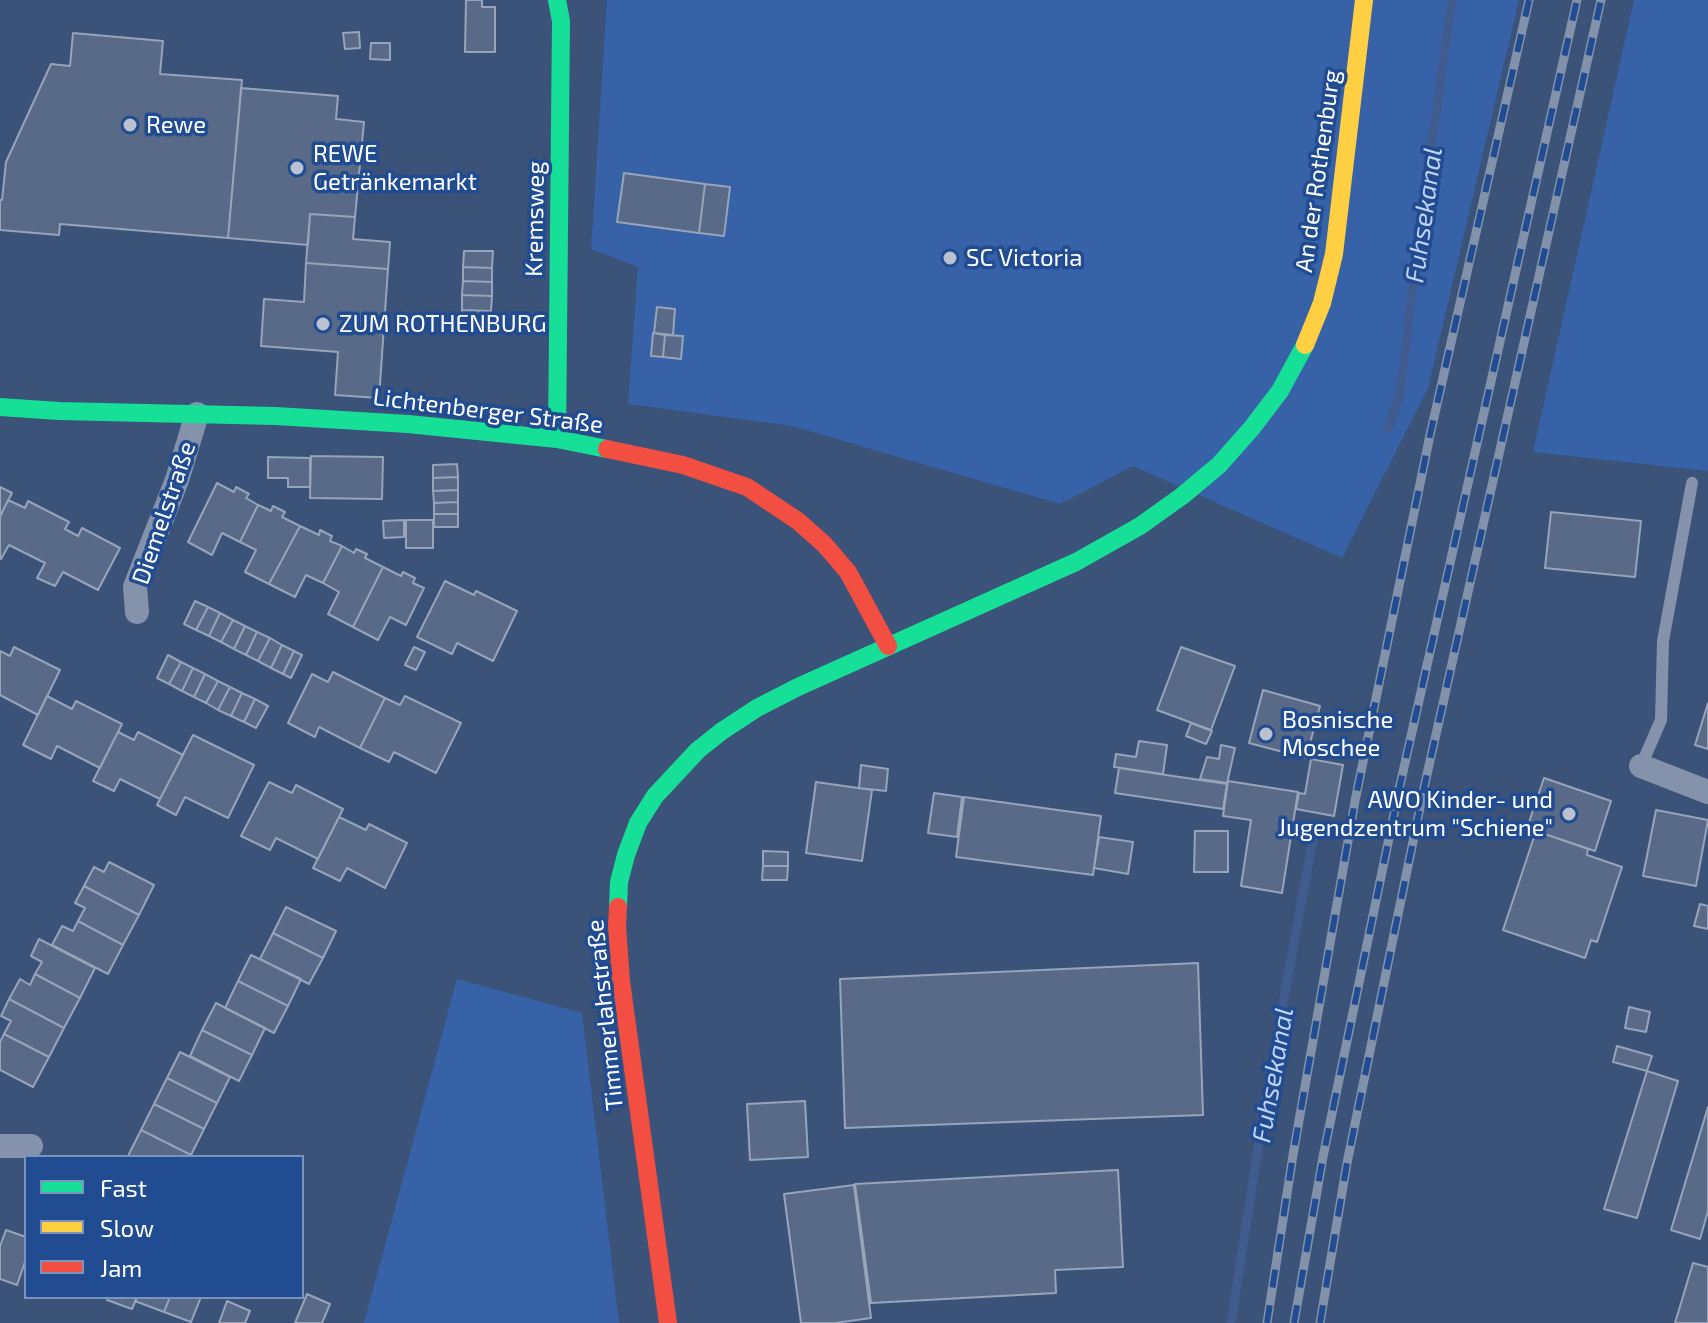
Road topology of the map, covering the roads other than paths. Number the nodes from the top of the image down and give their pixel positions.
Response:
1 (557, 0) edge
2 (1364, 0) edge
3 (0, 407) edge
4 (197, 414) junction
5 (557, 439) junction
6 (1692, 483) dead end
7 (137, 612) dead end
8 (888, 646) junction
9 (1641, 766) joint
10 (1708, 792) edge
11 (0, 1146) edge
12 (31, 1146) dead end
13 (668, 1323) edge

1 - 5 main road, Kremsweg
2 - 8 main road, An der Rothenburg
3 - 4 main road, Lichtenberger Straße
4 - 5 main road, Lichtenberger Straße
4 - 7 street, Diemelstraße
5 - 8 main road, Lichtenberger Straße
6 - 9 lane
8 - 13 main road, Timmerlahstraße
9 - 10 street
11 - 12 street

